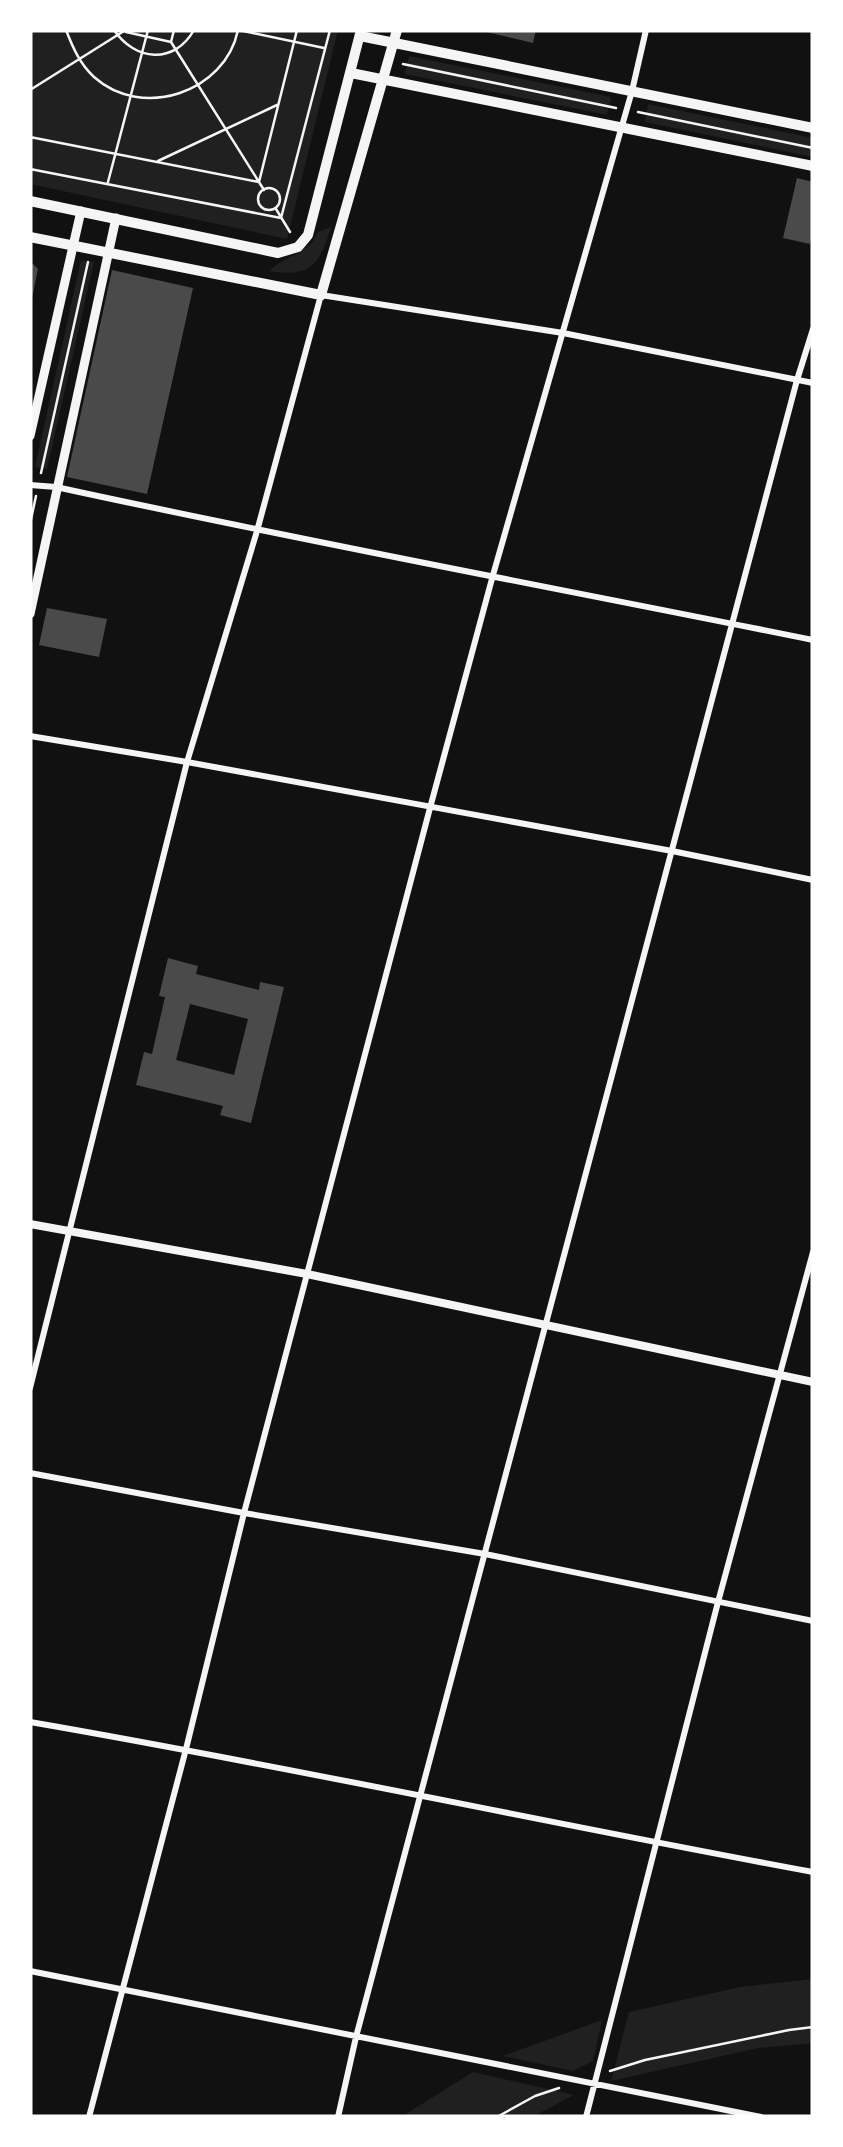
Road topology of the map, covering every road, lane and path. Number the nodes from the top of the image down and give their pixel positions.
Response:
1 (66, 30) edge
2 (114, 30) edge
3 (148, 30) edge
4 (174, 30) edge
5 (194, 30) edge
6 (238, 30) edge
7 (297, 30) edge
8 (330, 30) edge
9 (398, 30) edge
10 (646, 30) edge
11 (124, 31) edge
12 (360, 33) edge
13 (118, 35) junction
14 (147, 36) junction
15 (171, 42) junction
16 (294, 42) junction
17 (394, 43) junction
18 (326, 48) junction
19 (176, 50) junction
20 (142, 53) junction
21 (79, 60) junction
22 (389, 61) junction
23 (351, 73) junction
24 (384, 80) junction
25 (198, 86) junction
26 (30, 90) edge
27 (632, 90) junction
28 (131, 95) junction
29 (278, 104) junction
30 (626, 110) junction
31 (621, 127) junction
32 (813, 128) edge
33 (225, 129) junction
34 (30, 137) edge
35 (813, 148) edge
36 (116, 154) junction
37 (156, 162) junction
38 (813, 166) edge
39 (30, 169) edge
40 (258, 182) junction
41 (108, 184) junction
42 (264, 190) junction
43 (30, 201) edge
44 (275, 208) junction
45 (81, 211) junction
46 (116, 218) junction
47 (281, 218) junction
48 (30, 236) edge
49 (73, 246) junction
50 (298, 246) junction
51 (91, 249) junction
52 (108, 252) junction
53 (321, 296) junction
54 (813, 329) edge
55 (562, 332) junction
56 (797, 380) junction
57 (813, 383) edge
58 (30, 436) edge
59 (34, 485) edge
60 (56, 487) junction
61 (30, 524) edge
62 (257, 531) junction
63 (493, 575) junction
64 (30, 614) edge
65 (732, 624) junction
66 (813, 640) edge
67 (30, 736) edge
68 (186, 762) junction
69 (430, 808) junction
70 (672, 851) junction
71 (813, 880) edge
72 (30, 1224) edge
73 (69, 1230) junction
74 (813, 1252) edge
75 (306, 1274) junction
76 (546, 1324) junction
77 (779, 1375) junction
78 (813, 1382) edge
79 (30, 1388) edge
80 (30, 1473) edge
81 (244, 1513) junction
82 (484, 1554) junction
83 (718, 1602) junction
84 (813, 1621) edge
85 (30, 1722) edge
86 (186, 1749) junction
87 (420, 1795) junction
88 (657, 1844) junction
89 (813, 1872) edge
90 (30, 1971) edge
91 (122, 1991) junction
92 (813, 2028) edge
93 (356, 2037) junction
94 (596, 2079) junction
95 (582, 2080) junction
96 (89, 2117) edge
97 (338, 2117) edge
98 (497, 2117) edge
99 (586, 2117) edge
100 (761, 2117) edge

1 - 21 path
2 - 13 path
3 - 14 path
4 - 15 path
5 - 19 path
6 - 16 path
6 - 25 path
7 - 16 path
8 - 18 path
9 - 17 main road
10 - 27 street
11 - 13 path
11 - 14 path
12 - 17 main road
12 - 23 main road
13 - 20 path
13 - 21 path
14 - 15 path
14 - 20 path
15 - 19 path
16 - 18 path
16 - 29 path
17 - 22 main road
17 - 27 main road
18 - 47 path
19 - 20 path
19 - 25 path
20 - 28 path
21 - 26 path
21 - 28 path
22 - 24 main road
22 - 30 path
23 - 24 main road
23 - 50 main road
24 - 31 main road
24 - 53 main road
25 - 28 path
25 - 33 path
27 - 30 street
27 - 32 main road
28 - 36 path
29 - 33 path
29 - 40 path
30 - 31 street
30 - 35 path
31 - 38 main road
31 - 55 street
33 - 37 path
33 - 40 path
34 - 36 path
36 - 37 path
36 - 41 path
37 - 40 path
39 - 41 path
40 - 42 path
41 - 47 path
42 - 44 path
42 - 44 path
43 - 45 main road
44 - 47 path
45 - 46 main road
45 - 49 main road
46 - 50 main road
46 - 52 main road
47 - 50 path
48 - 49 main road
49 - 51 main road
49 - 58 main road
51 - 52 main road
51 - 59 path
52 - 53 main road
52 - 60 main road
53 - 55 street
53 - 62 street
54 - 56 street
55 - 56 street
55 - 63 street
56 - 57 street
56 - 65 street
59 - 60 street
59 - 61 path
60 - 62 street
60 - 64 main road
62 - 63 street
62 - 68 street
63 - 65 street
63 - 69 street
65 - 66 street
65 - 70 street
67 - 68 street
68 - 69 street
68 - 73 street
69 - 70 street
69 - 75 street
70 - 71 street
70 - 76 street
72 - 73 street
73 - 75 street
73 - 79 street
74 - 77 street
75 - 76 street
75 - 81 street
76 - 77 street
76 - 82 street
77 - 78 street
77 - 83 street
80 - 81 street
81 - 82 street
81 - 86 street
82 - 83 street
82 - 87 street
83 - 84 street
83 - 88 street
85 - 86 street
86 - 87 street
86 - 91 street
87 - 88 street
87 - 93 street
88 - 89 street
88 - 94 street
90 - 91 street
91 - 93 street
91 - 96 street
92 - 94 path
93 - 95 street
93 - 97 street
94 - 95 street
94 - 99 street
94 - 100 street
95 - 98 path

